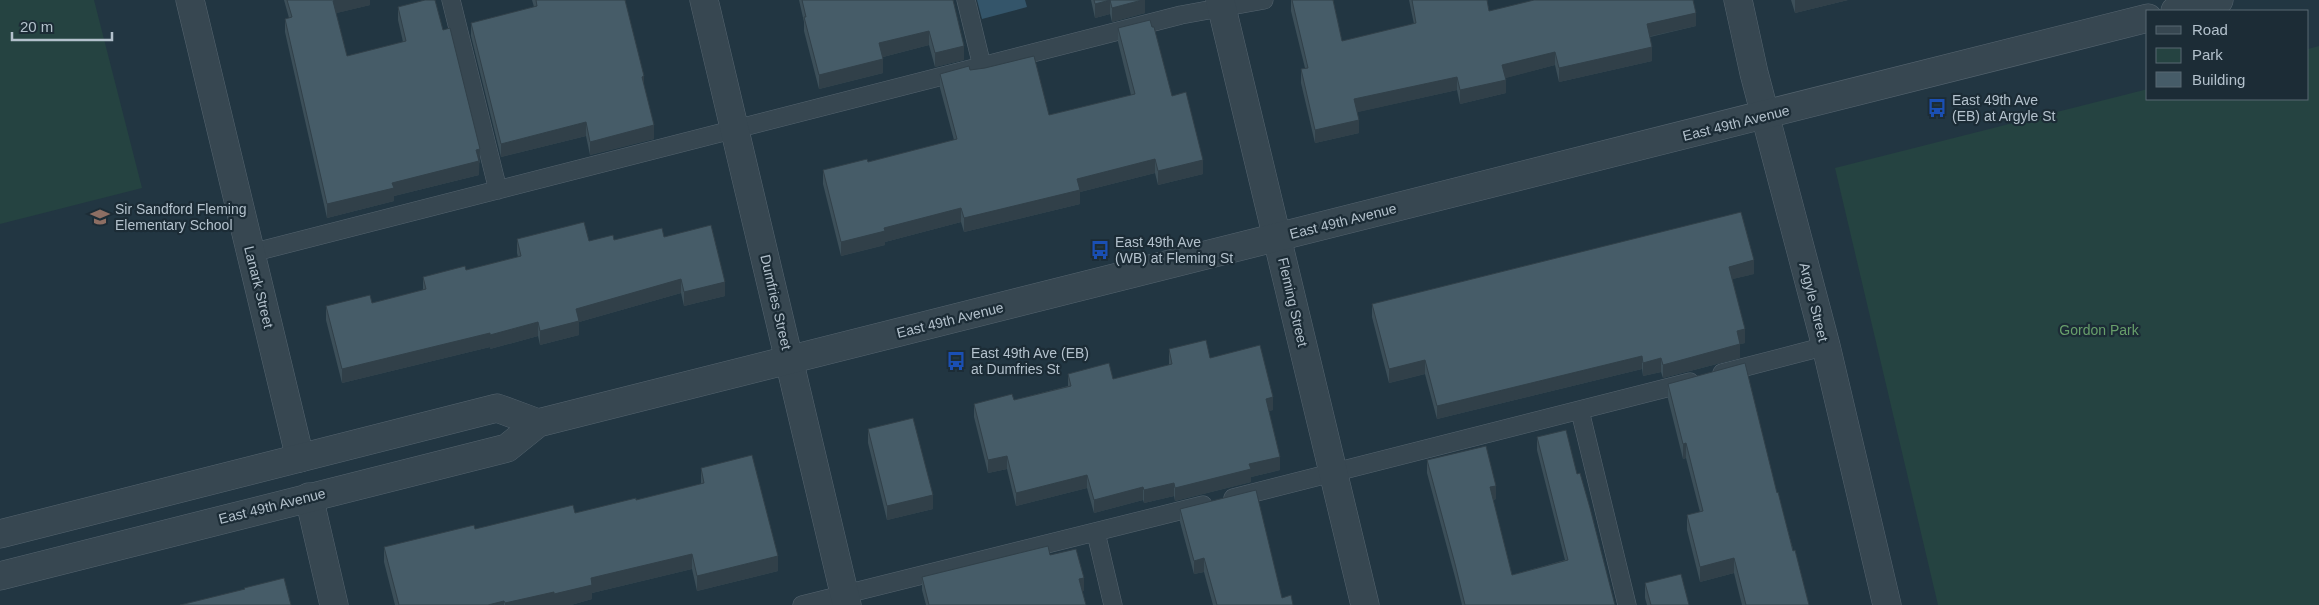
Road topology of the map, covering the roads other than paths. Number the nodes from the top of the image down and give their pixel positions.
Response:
1 (190, 0) edge
2 (451, 0) edge
3 (704, 0) edge
4 (966, 0) edge
5 (1264, 0) edge
6 (1738, 0) edge
7 (2219, 0) edge
8 (1221, 4) edge
9 (2178, 10) edge
10 (2146, 19) edge
11 (982, 66) junction
12 (1765, 115) junction
13 (736, 129) junction
14 (498, 190) junction
15 (1277, 237) junction
16 (251, 253) junction
17 (1826, 346) junction
18 (790, 361) junction
19 (1580, 411) junction
20 (538, 423) junction
21 (300, 458) junction
22 (1332, 472) junction
23 (309, 497) junction
24 (1096, 533) junction
25 (0, 534) edge
26 (0, 576) edge
27 (846, 599) edge
28 (334, 605) edge
29 (802, 605) edge
30 (1113, 605) edge
31 (1365, 605) edge
32 (1627, 605) edge
33 (1887, 605) edge

1 - 16 street, Lanark Street
2 - 14 lane
3 - 13 street, Dumfries Street
4 - 11 lane
5 - 8 lane
6 - 12 street, Argyle Street
7 - 9 street
8 - 11 lane
8 - 15 street, Fleming Street
10 - 12 street, East 49th Avenue
11 - 13 lane
12 - 15 street, East 49th Avenue
12 - 17 street, Argyle Street
13 - 14 lane
13 - 18 street, Dumfries Street
14 - 16 lane
15 - 18 street, East 49th Avenue
15 - 22 street, Fleming Street
16 - 21 street, Lanark Street
17 - 19 lane
17 - 33 street, Argyle Street
18 - 20 street, East 49th Avenue
18 - 27 street, Dumfries Street
19 - 22 lane
19 - 32 lane
20 - 21 street
20 - 23 street, East 49th Avenue
21 - 25 street
22 - 24 lane
22 - 31 street, Fleming Street
23 - 26 street, East 49th Avenue
23 - 28 street
24 - 27 lane
24 - 30 lane
27 - 29 lane

